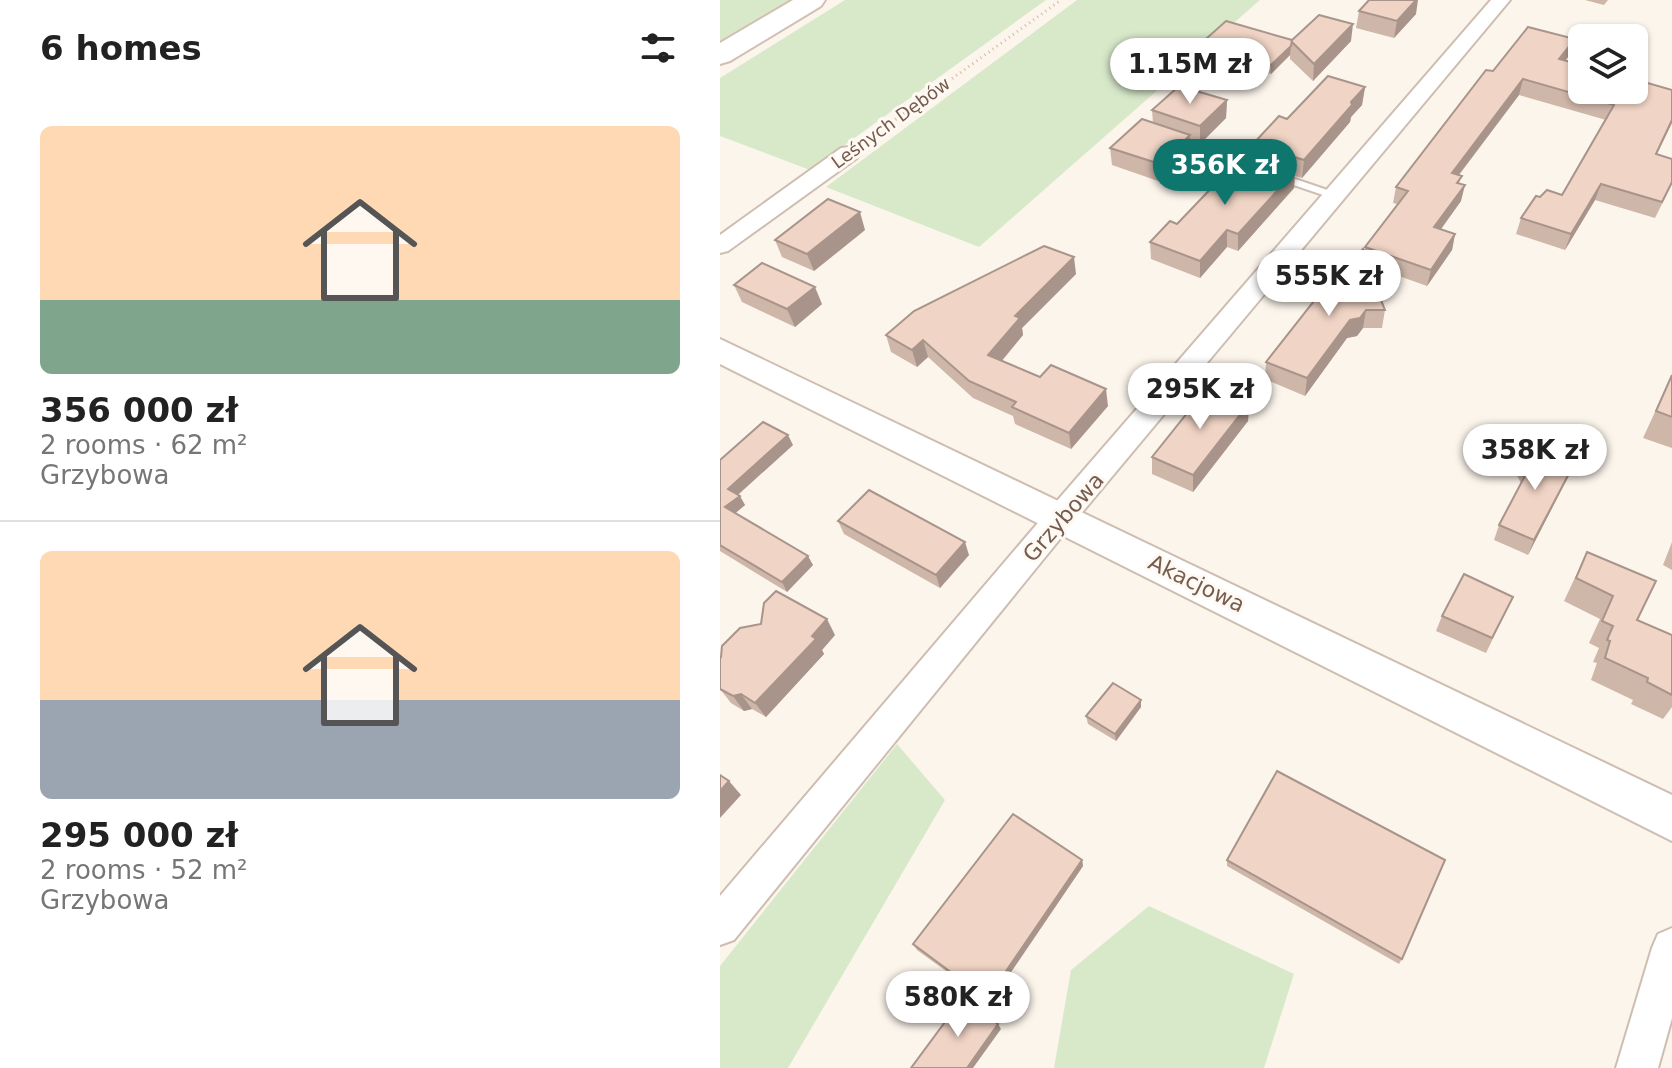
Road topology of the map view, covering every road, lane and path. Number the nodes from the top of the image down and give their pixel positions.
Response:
1 (812, 0) edge
2 (1061, 0) edge
3 (1501, 0) edge
4 (720, 55) edge
5 (1162, 137) edge
6 (849, 153) joint
7 (1336, 195) junction
8 (720, 246) edge
9 (720, 350) edge
10 (1064, 517) junction
11 (1672, 819) edge
12 (720, 926) edge
13 (1672, 948) edge
14 (1637, 1068) edge

1 - 4 main road
2 - 6 path, Leśnych Dębów
3 - 7 street, Grzybowa
5 - 7 lane
6 - 8 street, Leśnych Dębów
7 - 10 street, Grzybowa
9 - 10 street, Akacjowa
10 - 11 street, Akacjowa
10 - 12 street, Grzybowa
13 - 14 street

